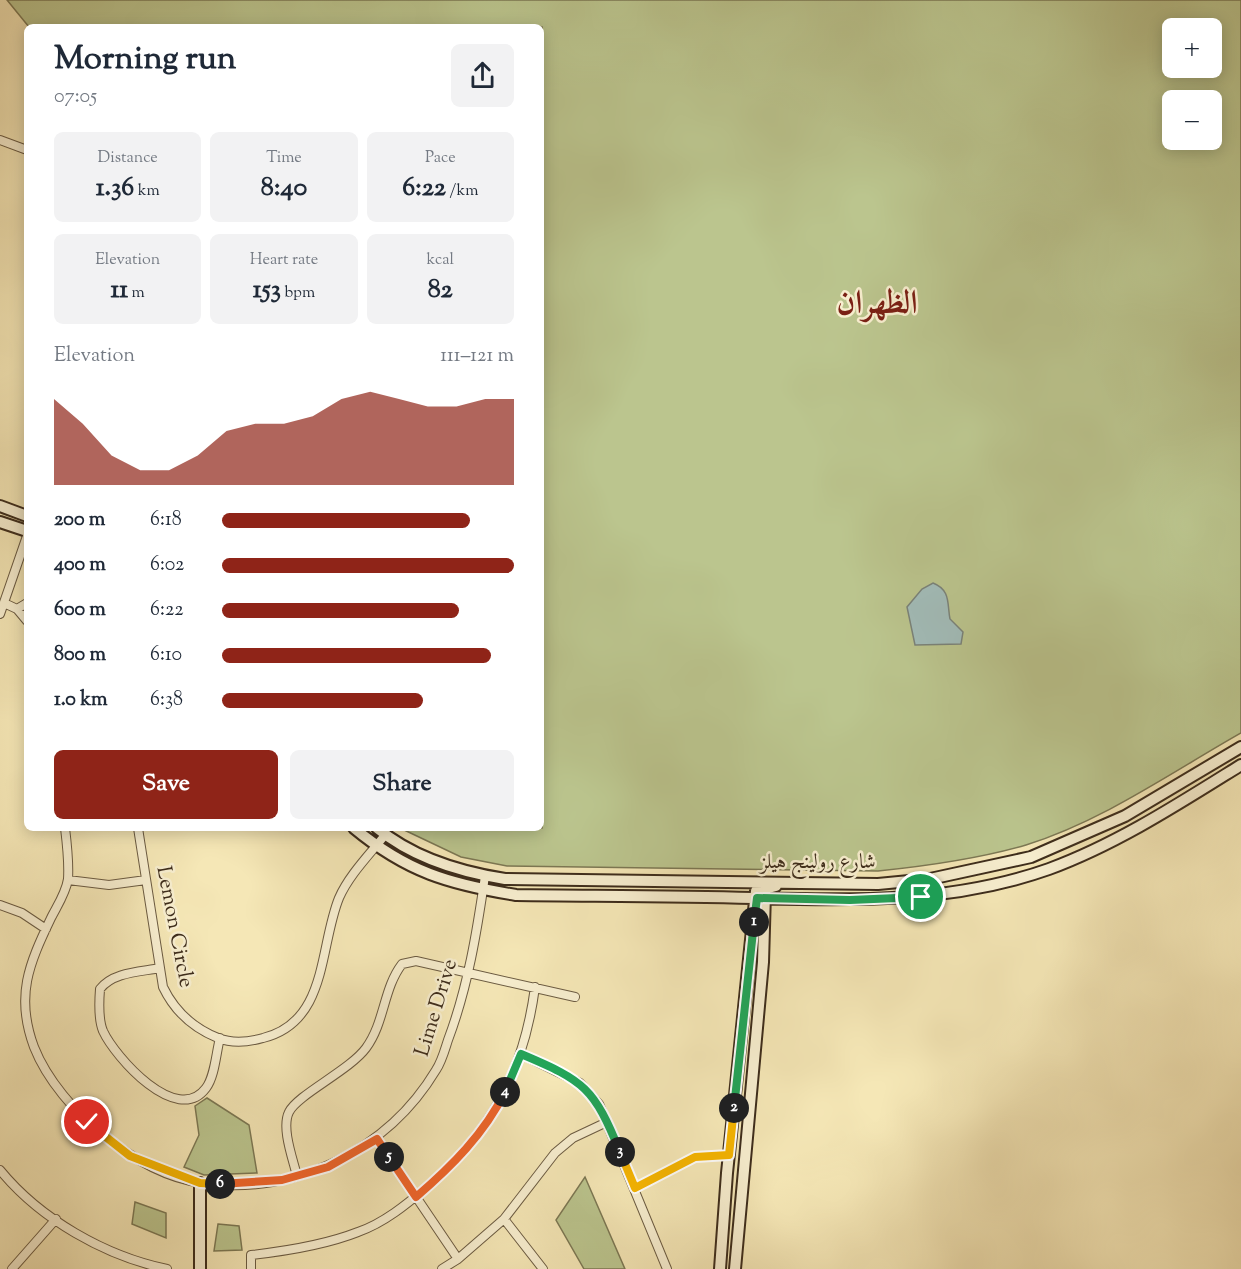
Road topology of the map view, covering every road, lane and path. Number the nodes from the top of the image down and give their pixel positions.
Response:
1 (0, 140) edge
2 (24, 149) edge
3 (0, 506) edge
4 (24, 515) edge
5 (0, 522) edge
6 (24, 530) edge
7 (24, 545) edge
8 (4, 603) junction
9 (24, 605) edge
10 (16, 609) junction
11 (0, 614) edge
12 (24, 618) edge
13 (1241, 747) edge
14 (1241, 765) edge
15 (65, 831) edge
16 (138, 831) edge
17 (357, 831) edge
18 (381, 831) edge
19 (375, 847) junction
20 (485, 876) junction
21 (68, 880) junction
22 (146, 880) junction
23 (625, 880) junction
24 (750, 882) junction
25 (788, 883) junction
26 (483, 890) junction
27 (624, 896) junction
28 (759, 896) junction
29 (734, 898) junction
30 (784, 899) junction
31 (0, 905) edge
32 (766, 921) junction
33 (754, 923) junction
34 (46, 929) junction
35 (160, 968) junction
36 (468, 972) junction
37 (536, 987) junction
38 (575, 997) dead end
39 (221, 1041) junction
40 (521, 1054) junction
41 (607, 1122) junction
42 (377, 1139) junction
43 (729, 1155) junction
44 (1, 1173) edge
45 (297, 1176) junction
46 (200, 1183) junction
47 (635, 1188) junction
48 (416, 1197) junction
49 (56, 1219) junction
50 (504, 1219) junction
51 (458, 1259) junction
52 (12, 1269) edge
53 (167, 1269) edge
54 (200, 1269) edge
55 (251, 1269) edge
56 (442, 1269) edge
57 (543, 1269) edge
58 (667, 1269) edge
59 (720, 1269) edge
60 (735, 1269) edge

1 - 2 street
3 - 4 main road
5 - 6 main road
7 - 8 street
8 - 10 street
8 - 11 street
9 - 10 street
10 - 12 street
13 - 25 main road, شارع رولينج هيلز
14 - 30 main road, شارع رولينج هيلز
15 - 21 street, Lime Drive
16 - 22 street, Lemon Circle
17 - 19 main road, شارع رولينج هيلز
18 - 19 street, Lemon Circle
18 - 20 main road, شارع رولينج هيلز
19 - 26 main road, شارع رولينج هيلز
19 - 39 street, Lemon Circle
20 - 23 main road, شارع رولينج هيلز
20 - 26 street, Lime Drive
21 - 22 street
21 - 34 street, Lime Drive
22 - 35 street, Lemon Circle
23 - 24 main road, شارع رولينج هيلز
23 - 27 main road
24 - 25 main road, شارع رولينج هيلز
24 - 28 main road
25 - 28 main road
26 - 27 main road, شارع رولينج هيلز
26 - 36 street, Lime Drive
27 - 29 main road, شارع رولينج هيلز
28 - 29 main road, شارع رولينج هيلز
28 - 30 main road, شارع رولينج هيلز
28 - 32 main road
28 - 33 main road
29 - 33 main road
30 - 32 main road
31 - 34 street
32 - 60 main road
33 - 43 main road
34 - 46 street, Lime Drive
35 - 39 street, Lemon Circle
35 - 39 street
36 - 37 street
36 - 42 street, Lime Drive
36 - 45 street
37 - 38 street
37 - 40 street
40 - 41 street
40 - 48 street
41 - 47 street
41 - 50 street
42 - 45 street, Lime Drive
42 - 48 street
43 - 47 street
43 - 59 main road
44 - 49 street
45 - 46 street, Lime Drive
46 - 54 main road
47 - 58 street
48 - 51 street
48 - 55 street
49 - 52 street
49 - 53 street
50 - 51 street
50 - 57 street
51 - 56 street

